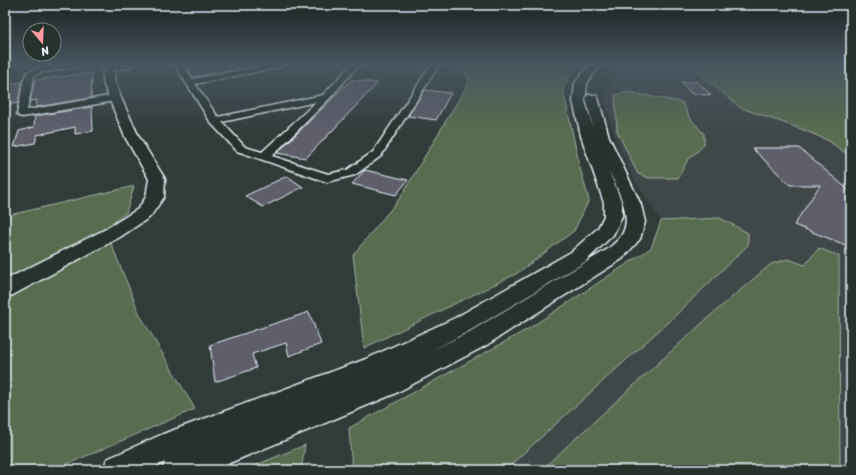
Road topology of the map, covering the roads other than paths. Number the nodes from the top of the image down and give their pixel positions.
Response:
1 (26, 87) edge
2 (111, 87) edge
3 (193, 87) edge
4 (334, 87) edge
5 (421, 87) edge
6 (581, 87) edge
7 (593, 87) edge
8 (326, 96) junction
9 (115, 98) junction
10 (215, 121) junction
11 (265, 156) junction
12 (5, 289) edge
13 (118, 470) edge
14 (177, 470) edge

1 - 9 street
2 - 9 main road
3 - 10 street
4 - 8 street
5 - 11 street
6 - 13 main road
7 - 14 main road
8 - 10 street
8 - 11 street
9 - 12 main road
10 - 11 street

